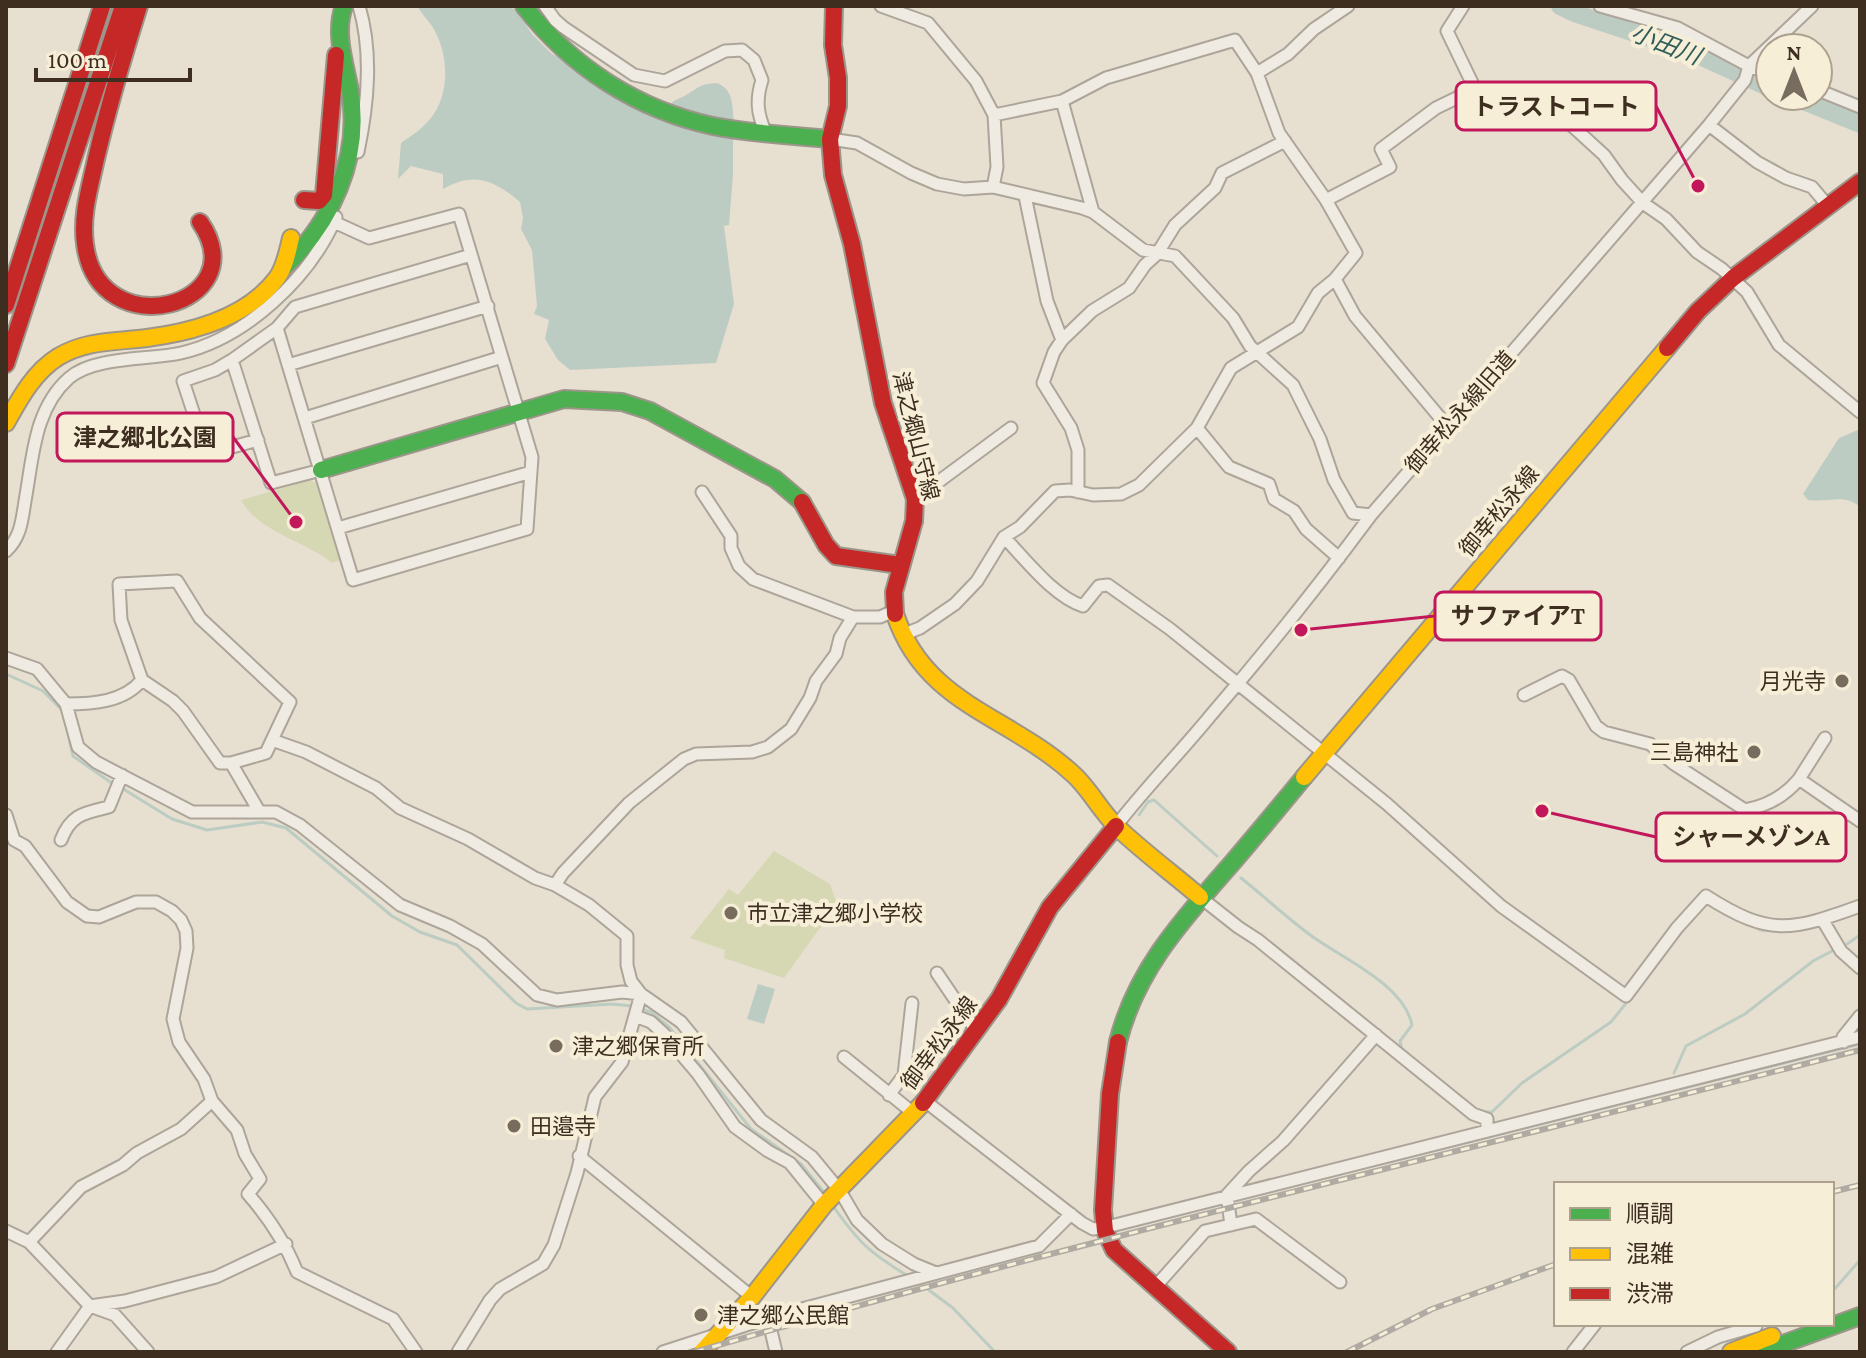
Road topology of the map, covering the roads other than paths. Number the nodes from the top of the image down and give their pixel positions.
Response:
1 (102, 6) edge
2 (123, 6) edge
3 (139, 6) edge
4 (342, 6) edge
5 (359, 6) edge
6 (524, 6) edge
7 (545, 6) edge
8 (834, 6) edge
9 (881, 6) edge
10 (1348, 6) edge
11 (1463, 6) edge
12 (1600, 6) edge
13 (1812, 6) edge
14 (1747, 71) junction
15 (1754, 72) edge
16 (1257, 73) junction
17 (1475, 89) junction
18 (1834, 96) edge
19 (1062, 101) junction
20 (1860, 107) edge
21 (994, 115) junction
22 (1709, 125) junction
23 (765, 131) junction
24 (830, 139) junction
25 (1285, 141) junction
26 (993, 187) junction
27 (1858, 187) edge
28 (1025, 196) junction
29 (304, 200) dead end
30 (1326, 200) junction
31 (1643, 203) junction
32 (1828, 206) junction
33 (1093, 212) junction
34 (200, 222) dead end
35 (334, 222) junction
36 (291, 238) dead end
37 (1157, 254) junction
38 (471, 255) junction
39 (282, 268) junction
40 (1733, 278) junction
41 (1335, 279) junction
42 (6, 305) edge
43 (488, 306) junction
44 (277, 328) junction
45 (1062, 340) junction
46 (1256, 352) junction
47 (502, 357) junction
48 (232, 360) junction
49 (6, 364) edge
50 (288, 365) junction
51 (519, 412) junction
52 (1860, 412) edge
53 (305, 418) junction
54 (6, 423) edge
55 (1447, 426) junction
56 (1011, 428) dead end
57 (1197, 428) junction
58 (258, 440) junction
59 (321, 470) junction
60 (531, 472) junction
61 (702, 492) dead end
62 (1078, 492) junction
63 (915, 499) junction
64 (1371, 515) junction
65 (338, 528) junction
66 (1004, 537) junction
67 (6, 551) edge
68 (1339, 558) junction
69 (900, 565) junction
70 (894, 611) junction
71 (853, 617) junction
72 (902, 635) junction
73 (8, 663) edge
74 (142, 680) junction
75 (1238, 684) junction
76 (1524, 695) dead end
77 (66, 704) junction
78 (1825, 738) dead end
79 (272, 740) junction
80 (1323, 754) junction
81 (231, 763) junction
82 (122, 775) junction
83 (1799, 779) junction
84 (259, 811) junction
85 (6, 815) edge
86 (1860, 821) edge
87 (1116, 826) junction
88 (61, 840) dead end
89 (10, 843) edge
90 (555, 885) junction
91 (1200, 897) junction
92 (1860, 906) edge
93 (1822, 919) junction
94 (1860, 968) edge
95 (937, 973) dead end
96 (641, 994) junction
97 (912, 1003) dead end
98 (635, 1016) junction
99 (1860, 1016) edge
100 (977, 1032) junction
101 (1376, 1035) junction
102 (1860, 1037) edge
103 (1844, 1042) junction
104 (844, 1057) dead end
105 (712, 1061) junction
106 (698, 1074) junction
107 (889, 1095) junction
108 (212, 1101) junction
109 (918, 1107) junction
110 (1487, 1131) junction
111 (579, 1156) junction
112 (831, 1199) junction
113 (1227, 1200) junction
114 (1071, 1214) junction
115 (1231, 1225) junction
116 (1103, 1228) junction
117 (6, 1231) edge
118 (29, 1242) junction
119 (286, 1244) junction
120 (936, 1273) junction
121 (1340, 1282) dead end
122 (1156, 1286) junction
123 (752, 1297) junction
124 (1860, 1305) edge
125 (90, 1306) junction
126 (1834, 1314) edge
127 (1860, 1316) edge
128 (768, 1318) junction
129 (1834, 1321) edge
130 (1593, 1326) edge
131 (1797, 1326) edge
132 (1807, 1326) edge
133 (719, 1335) junction
134 (1759, 1335) edge
135 (464, 1351) edge
136 (57, 1352) edge
137 (148, 1352) edge
138 (416, 1352) edge
139 (663, 1352) edge
140 (702, 1352) edge
141 (776, 1352) edge
142 (1228, 1352) edge
143 (1573, 1352) edge
144 (1687, 1352) edge
145 (1731, 1352) edge

1 - 42 main road
2 - 49 main road
3 - 34 main road
4 - 29 main road
4 - 39 main road
5 - 35 street
6 - 23 main road
7 - 23 street
8 - 24 main road, 津之郷山守線
9 - 21 street
10 - 16 street
11 - 17 street
12 - 14 street
13 - 14 street, 御幸松永線旧道
14 - 15 street
14 - 22 street, 御幸松永線旧道
16 - 19 street
16 - 25 street
17 - 30 street
17 - 31 street
18 - 20 street
19 - 21 street
19 - 33 street
21 - 26 street
22 - 31 street, 御幸松永線旧道
22 - 32 street
23 - 24 main road
24 - 26 street
24 - 63 main road, 津之郷山守線
25 - 30 street
25 - 37 street
26 - 28 street
27 - 32 main road, 御幸松永線
28 - 33 street
28 - 45 street
30 - 41 street
31 - 40 street
31 - 55 street, 御幸松永線旧道
32 - 40 main road, 御幸松永線
33 - 37 street
35 - 38 street
35 - 67 street
36 - 39 main road
37 - 45 street
37 - 46 street
38 - 43 street
38 - 44 street
39 - 54 main road
40 - 52 street
40 - 80 main road, 御幸松永線
41 - 46 street
41 - 55 street
43 - 47 street
43 - 50 street
44 - 48 street
44 - 50 street
45 - 62 street
46 - 57 street
46 - 64 street
47 - 51 street
47 - 53 street
48 - 58 street
48 - 58 street
50 - 53 street
51 - 59 main road
51 - 60 street
51 - 69 main road
53 - 59 street
55 - 64 street, 御幸松永線旧道
56 - 63 street
57 - 62 street
57 - 68 street
58 - 59 street
59 - 65 street
60 - 65 street
60 - 65 street
61 - 71 street
62 - 66 street
63 - 69 main road, 津之郷山守線
64 - 68 street, 御幸松永線旧道
66 - 72 street
66 - 75 street
68 - 75 street, 御幸松永線旧道
69 - 70 main road, 津之郷山守線
70 - 71 street
70 - 72 main road, 津之郷山守線
71 - 90 street
72 - 87 main road, 津之郷山守線
73 - 77 street
74 - 77 street
74 - 79 street
74 - 81 street
75 - 80 street
75 - 87 street, 御幸松永線旧道
76 - 83 street
77 - 82 street
78 - 83 street
79 - 81 street
79 - 90 street
80 - 91 main road, 御幸松永線
80 - 93 street
81 - 84 street
82 - 84 street
82 - 88 street
83 - 86 street
84 - 96 street
85 - 89 street
87 - 91 main road
87 - 100 main road, 御幸松永線
89 - 108 street
90 - 96 street
91 - 101 street
91 - 116 main road, 御幸松永線
92 - 93 street
93 - 94 street
95 - 100 street
96 - 98 street
96 - 105 street
97 - 107 street
98 - 106 street
98 - 111 street
99 - 103 street
100 - 109 main road, 御幸松永線
101 - 110 street
101 - 113 street
102 - 103 street
103 - 110 street
104 - 107 street
105 - 106 street
105 - 112 street
106 - 112 street
107 - 109 street
108 - 118 street
108 - 119 street
109 - 112 main road, 御幸松永線
109 - 114 street
110 - 113 street
111 - 123 street
111 - 135 street
112 - 120 street
112 - 123 main road, 御幸松永線
113 - 115 street
113 - 116 street
114 - 116 street
114 - 120 street
115 - 121 street
115 - 122 street
116 - 122 main road
117 - 118 street
118 - 125 street
119 - 125 street
119 - 138 street
120 - 128 street
122 - 142 main road
123 - 133 main road, 御幸松永線
124 - 126 main road
125 - 136 street
125 - 137 street
127 - 129 main road
128 - 133 street
128 - 141 street
130 - 143 street
131 - 134 main road
132 - 134 main road
133 - 139 street
133 - 140 main road, 御幸松永線
134 - 144 street
134 - 145 main road

